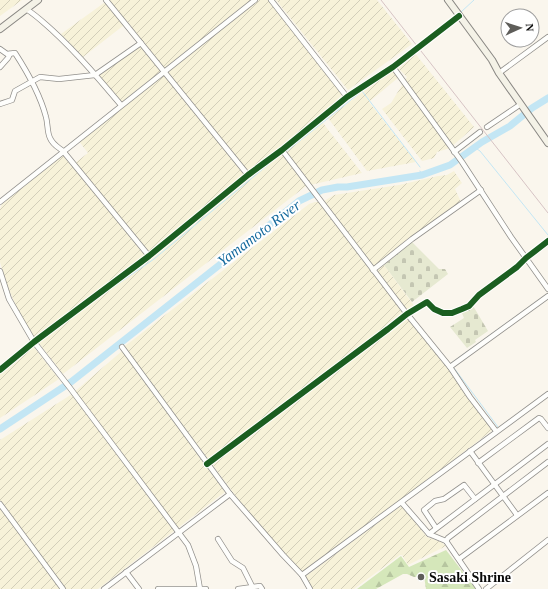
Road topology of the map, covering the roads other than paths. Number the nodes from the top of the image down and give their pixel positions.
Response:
1 (38, 0) edge
2 (106, 0) edge
3 (255, 0) edge
4 (271, 0) edge
5 (448, 0) edge
6 (26, 10) junction
7 (459, 16) junction
8 (0, 29) edge
9 (548, 37) edge
10 (141, 43) junction
11 (0, 49) edge
12 (10, 54) junction
13 (0, 67) edge
14 (394, 67) junction
15 (165, 72) junction
16 (499, 73) junction
17 (95, 75) junction
18 (32, 82) junction
19 (347, 97) junction
20 (0, 104) edge
21 (121, 105) junction
22 (522, 106) junction
23 (487, 127) dead end
24 (480, 132) dead end
25 (548, 143) edge
26 (282, 150) junction
27 (63, 151) junction
28 (455, 153) junction
29 (248, 174) junction
30 (481, 190) junction
31 (0, 202) edge
32 (548, 241) edge
33 (149, 256) junction
34 (526, 258) junction
35 (373, 270) junction
36 (0, 271) edge
37 (548, 289) edge
38 (548, 296) edge
39 (407, 314) junction
40 (34, 342) junction
41 (122, 347) dead end
42 (450, 367) junction
43 (0, 370) edge
44 (548, 394) edge
45 (548, 428) edge
46 (496, 431) junction
47 (548, 444) edge
48 (470, 451) junction
49 (478, 462) junction
50 (548, 462) edge
51 (207, 464) junction
52 (494, 484) junction
53 (548, 493) edge
54 (230, 494) junction
55 (503, 496) junction
56 (475, 499) junction
57 (402, 503) junction
58 (0, 504) edge
59 (517, 516) junction
60 (436, 528) junction
61 (179, 532) junction
62 (428, 534) junction
63 (218, 539) dead end
64 (548, 540) edge
65 (446, 541) junction
66 (458, 559) junction
67 (126, 572) junction
68 (302, 575) junction
69 (252, 586) junction
70 (111, 587) edge
71 (63, 589) edge
72 (104, 589) edge
73 (138, 589) edge
74 (158, 589) edge
75 (172, 589) edge
76 (200, 589) edge
77 (206, 589) edge
78 (241, 589) edge
79 (262, 589) edge
80 (310, 589) edge
81 (479, 589) edge
82 (486, 589) edge

1 - 6 main road
2 - 10 street
3 - 15 street
4 - 19 street
5 - 7 main road
6 - 8 main road
6 - 17 street
7 - 14 street
7 - 16 main road
9 - 16 street
10 - 15 street
10 - 17 street
11 - 12 street
12 - 13 street
12 - 18 street
14 - 19 street
14 - 28 street
15 - 21 street
15 - 29 street
16 - 22 main road
17 - 18 street
17 - 21 street
18 - 20 street
18 - 27 street
19 - 26 street
21 - 27 street
22 - 23 street
22 - 25 main road
24 - 28 street
26 - 29 street
26 - 35 street
27 - 31 street
27 - 33 street
28 - 30 street
29 - 33 street
30 - 34 street
30 - 35 street
32 - 34 street
33 - 40 street
34 - 37 street
34 - 39 street
35 - 39 street
36 - 40 street
38 - 42 street
39 - 42 street
39 - 51 street
40 - 43 street
40 - 61 street
41 - 51 street
42 - 46 street
44 - 46 street
45 - 49 street
46 - 48 street
47 - 52 street
48 - 49 street
48 - 57 street
49 - 52 street
50 - 55 street
51 - 54 street
52 - 55 street
52 - 56 street
53 - 59 street
54 - 61 street
54 - 68 street
55 - 59 street
55 - 65 street
56 - 60 street
56 - 60 street
57 - 62 street
57 - 68 street
58 - 71 street
59 - 66 street
60 - 62 street
61 - 67 street
61 - 76 street
62 - 65 street
63 - 69 street
64 - 82 street
65 - 66 street
66 - 81 street
67 - 70 street
67 - 73 street
68 - 80 street
69 - 78 street
69 - 79 street
70 - 72 street
74 - 75 street
75 - 76 street
76 - 77 street

